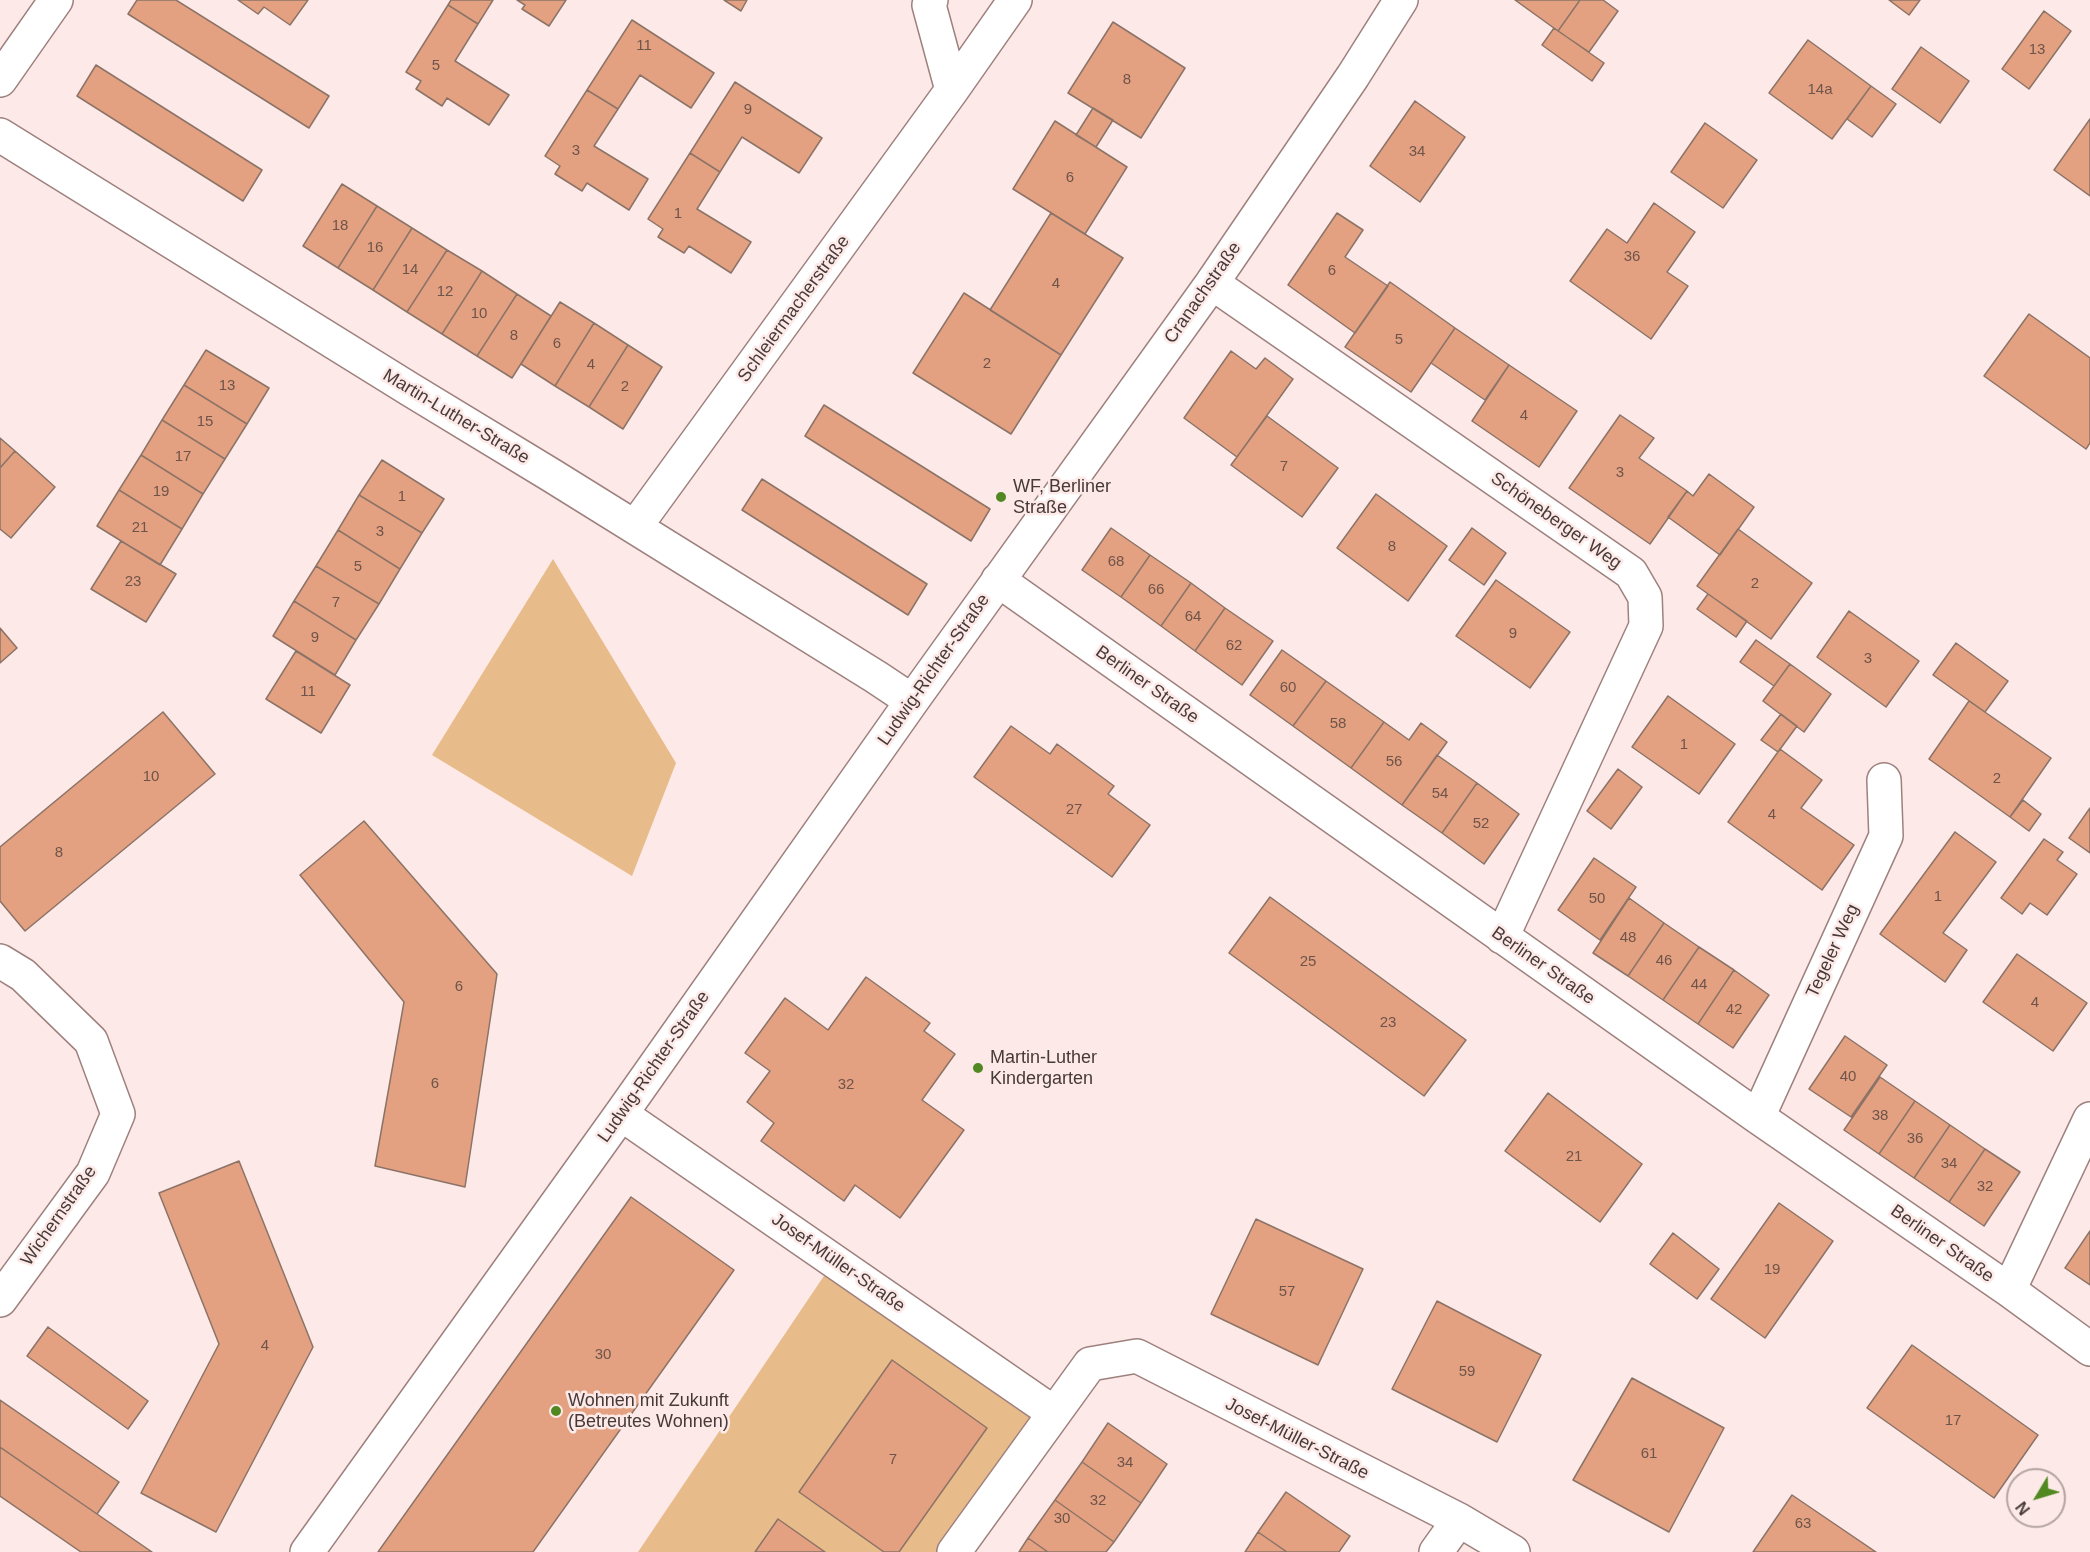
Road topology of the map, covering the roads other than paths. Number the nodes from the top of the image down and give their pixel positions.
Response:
1 (56, 0) edge
2 (931, 0) edge
3 (1015, 0) edge
4 (1401, 0) edge
5 (0, 80) edge
6 (952, 90) junction
7 (0, 135) edge
8 (1212, 283) junction
9 (635, 527) junction
10 (998, 580) junction
11 (912, 701) junction
12 (1884, 780) dead end
13 (1502, 937) junction
14 (0, 961) edge
15 (621, 1114) junction
16 (1758, 1117) junction
17 (2090, 1119) edge
18 (2008, 1290) junction
19 (0, 1300) edge
20 (2090, 1349) edge
21 (1054, 1413) junction
22 (1459, 1520) junction
23 (307, 1552) edge
24 (954, 1552) edge
25 (1436, 1552) edge
26 (1513, 1552) edge

1 - 5 street
2 - 6 street
3 - 6 street, Schleiermacherstraße
4 - 8 street, Cranachstraße
6 - 9 street, Schleiermacherstraße
7 - 9 street, Martin-Luther-Straße
8 - 10 street, Cranachstraße
8 - 13 street, Schöneberger Weg
9 - 11 street, Martin-Luther-Straße
10 - 11 street, Ludwig-Richter-Straße
10 - 13 street, Berliner Straße
11 - 15 street, Ludwig-Richter-Straße
12 - 16 street, Tegeler Weg
13 - 16 street, Berliner Straße
14 - 19 street, Wichernstraße
15 - 21 street, Josef-Müller-Straße
15 - 23 street, Ludwig-Richter-Straße
16 - 18 street, Berliner Straße
17 - 18 street
18 - 20 street, Berliner Straße
21 - 22 street, Josef-Müller-Straße
21 - 24 street, Josef-Müller-Straße
22 - 25 street
22 - 26 street, Josef-Müller-Straße

